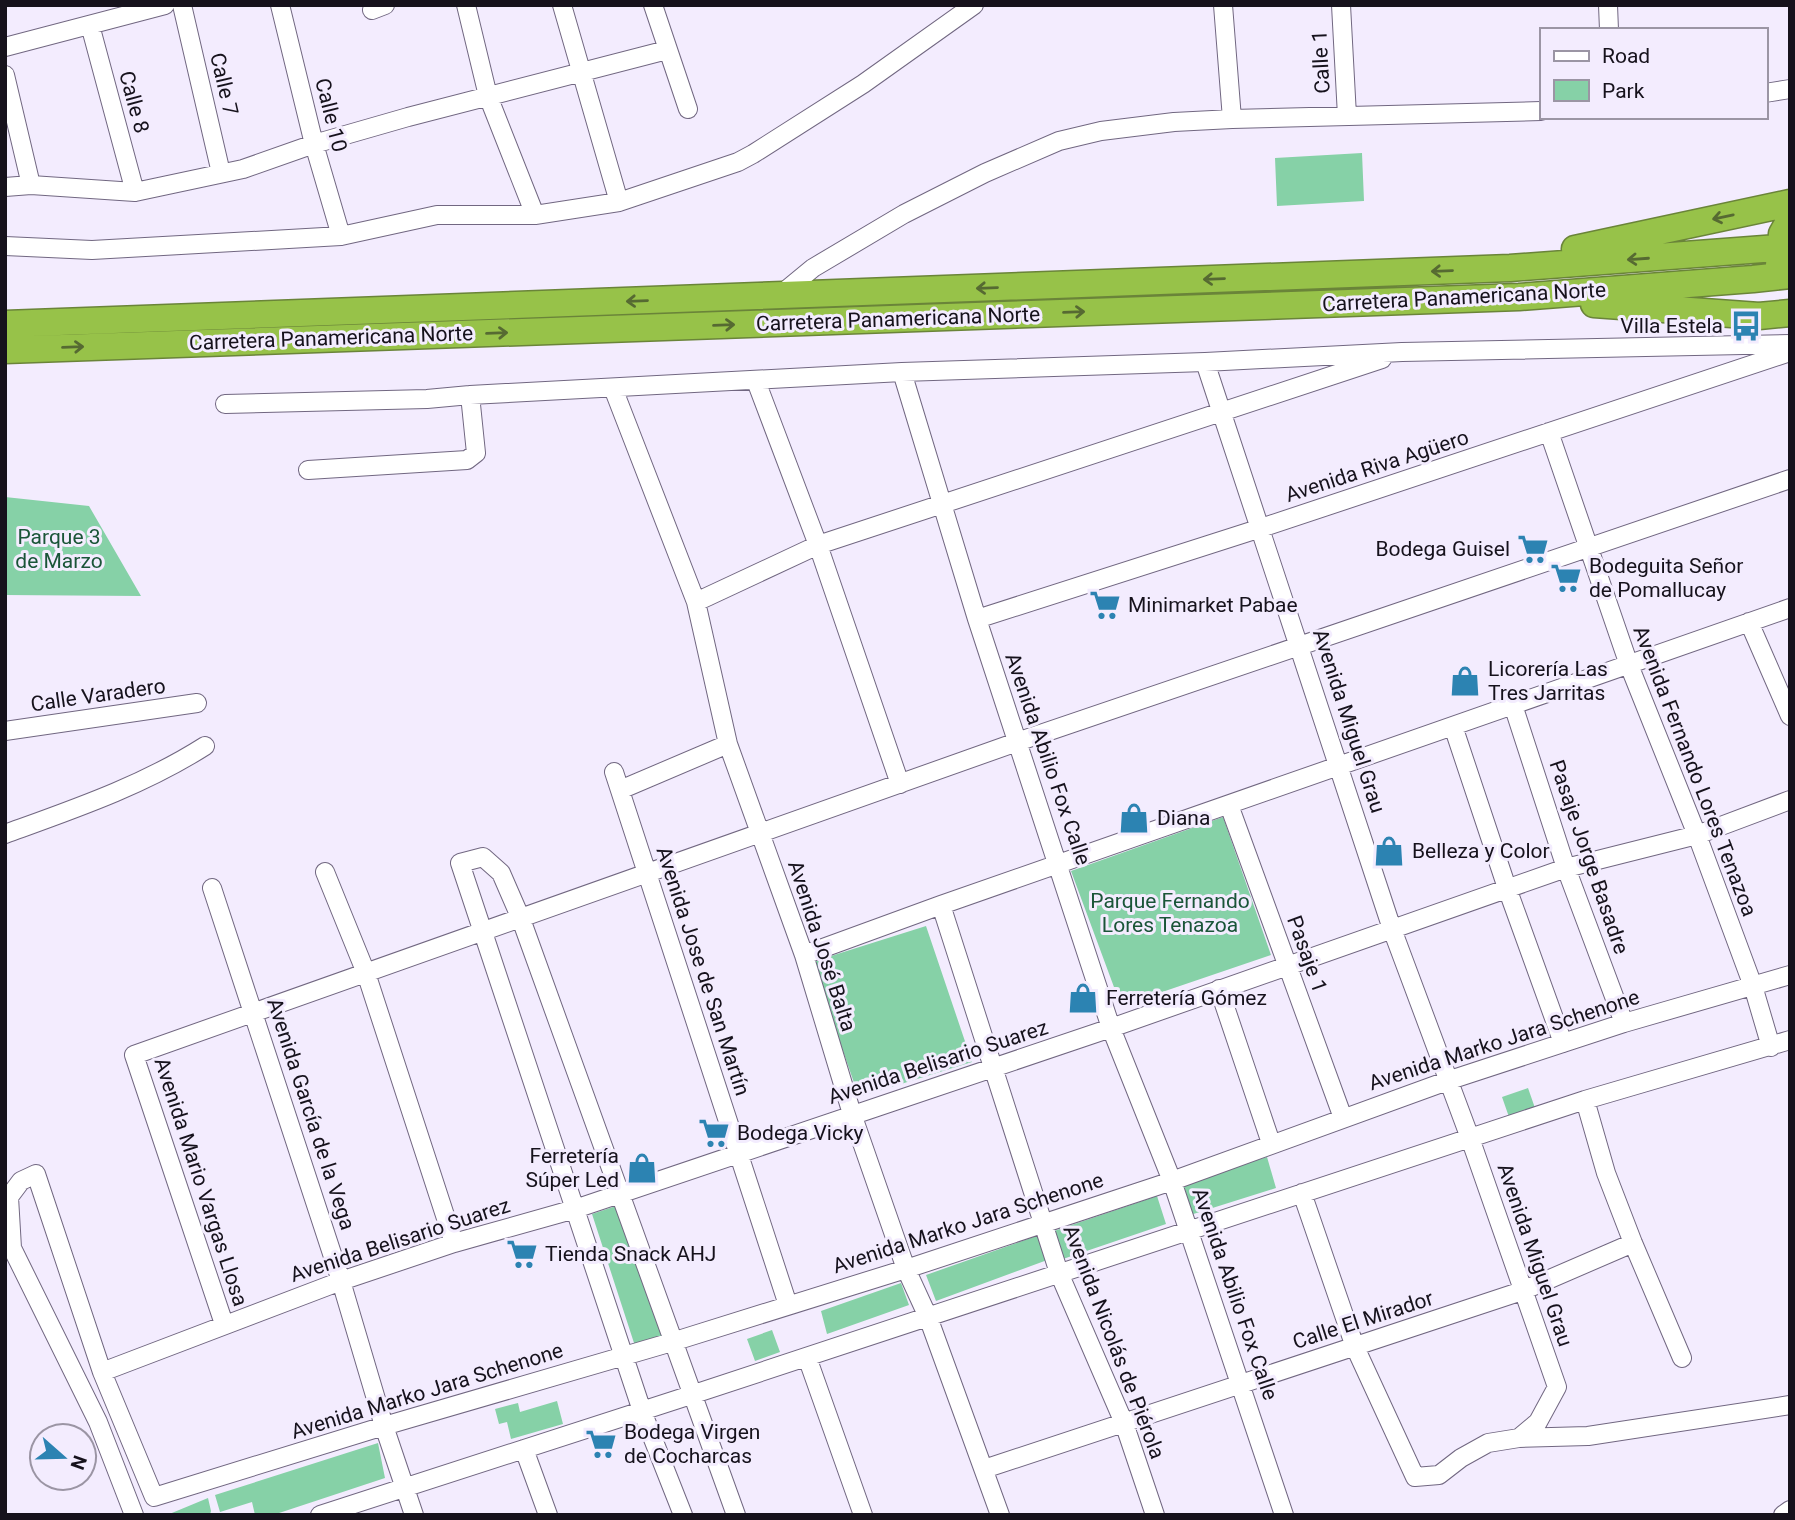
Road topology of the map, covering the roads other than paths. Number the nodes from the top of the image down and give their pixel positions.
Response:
1 (165, 5) edge
2 (182, 5) edge
3 (280, 5) edge
4 (466, 5) edge
5 (562, 5) edge
6 (653, 5) edge
7 (974, 5) edge
8 (1223, 5) edge
9 (1341, 5) edge
10 (1608, 5) edge
11 (90, 25) junction
12 (1609, 28) edge
13 (5, 47) edge
14 (667, 50) junction
15 (580, 73) junction
16 (5, 75) edge
17 (1790, 89) edge
18 (1767, 93) edge
19 (488, 96) junction
20 (688, 109) dead end
21 (1540, 111) edge
22 (1347, 116) junction
23 (1232, 119) junction
24 (314, 144) junction
25 (221, 173) junction
26 (31, 185) junction
27 (5, 187) edge
28 (135, 192) junction
29 (619, 202) junction
30 (1790, 203) edge
31 (535, 215) junction
32 (1790, 220) edge
33 (341, 236) junction
34 (5, 246) edge
35 (1784, 248) edge
36 (1510, 268) junction
37 (1788, 279) edge
38 (779, 296) junction
39 (1519, 297) junction
40 (1790, 313) edge
41 (5, 324) edge
42 (1790, 344) edge
43 (5, 350) edge
44 (1402, 352) junction
45 (1790, 352) edge
46 (1205, 362) junction
47 (902, 372) junction
48 (756, 381) junction
49 (613, 388) junction
50 (470, 395) junction
51 (225, 404) dead end
52 (1223, 412) junction
53 (1549, 432) junction
54 (308, 470) dead end
55 (1790, 479) edge
56 (941, 504) junction
57 (1261, 528) junction
58 (818, 545) junction
59 (1589, 548) junction
60 (696, 602) junction
61 (1790, 608) edge
62 (977, 619) junction
63 (1749, 622) junction
64 (1300, 646) junction
65 (1629, 664) junction
66 (197, 703) dead end
67 (1513, 705) junction
68 (1790, 716) edge
69 (1453, 726) junction
70 (5, 731) edge
71 (1017, 743) junction
72 (728, 744) junction
73 (205, 746) dead end
74 (1339, 766) junction
75 (614, 772) dead end
76 (900, 785) junction
77 (620, 790) junction
78 (1790, 800) edge
79 (1229, 805) junction
80 (5, 834) edge
81 (760, 835) junction
82 (1697, 835) junction
83 (1060, 865) junction
84 (1566, 868) junction
85 (325, 872) dead end
86 (648, 875) junction
87 (212, 888) dead end
88 (1507, 888) junction
89 (941, 905) junction
90 (521, 919) junction
91 (1392, 929) junction
92 (483, 930) junction
93 (804, 955) junction
94 (1287, 966) junction
95 (366, 973) junction
96 (1790, 975) edge
97 (1753, 986) junction
98 (1219, 989) junction
99 (254, 1013) junction
100 (1624, 1023) junction
101 (1111, 1028) junction
102 (1790, 1040) edge
103 (1563, 1043) junction
104 (1771, 1047) junction
105 (994, 1067) junction
106 (1447, 1081) junction
107 (1585, 1100) junction
108 (852, 1114) junction
109 (1343, 1118) junction
110 (1470, 1138) junction
111 (1271, 1143) junction
112 (738, 1152) junction
113 (1172, 1181) junction
114 (621, 1193) junction
115 (1303, 1193) junction
116 (575, 1209) junction
117 (1043, 1223) junction
118 (1189, 1231) junction
119 (454, 1243) junction
120 (1633, 1243) junction
121 (906, 1269) junction
122 (1059, 1273) junction
123 (341, 1281) junction
124 (1522, 1291) junction
125 (788, 1305) junction
126 (928, 1317) junction
127 (224, 1324) junction
128 (672, 1342) junction
129 (1355, 1347) junction
130 (624, 1356) junction
131 (807, 1357) junction
132 (1682, 1358) dead end
133 (102, 1371) junction
134 (1241, 1385) junction
135 (691, 1395) junction
136 (1790, 1405) edge
137 (642, 1411) junction
138 (1124, 1423) junction
139 (384, 1426) junction
140 (1519, 1438) junction
141 (524, 1449) junction
142 (984, 1469) junction
143 (405, 1488) junction
144 (1790, 1510) edge
145 (134, 1515) edge
146 (320, 1515) edge
147 (414, 1515) edge
148 (548, 1515) edge
149 (683, 1515) edge
150 (736, 1515) edge
151 (863, 1515) edge
152 (1000, 1515) edge
153 (1156, 1515) edge
154 (1284, 1515) edge
155 (1783, 1515) edge

1 - 11 street
2 - 25 street, Calle 7
3 - 24 street, Calle 10
4 - 19 street
5 - 15 street
6 - 14 street
7 - 29 street
8 - 23 street
9 - 22 street, Calle 1
10 - 12 street
11 - 13 street
11 - 28 street, Calle 8
14 - 15 street
14 - 20 street
15 - 19 street
15 - 29 street
16 - 26 street
17 - 18 street
19 - 24 street
19 - 31 street
21 - 22 street
22 - 23 street
23 - 38 street
24 - 25 street
24 - 33 street, Calle 10
25 - 28 street
26 - 27 street
26 - 28 street
29 - 31 street
30 -> 36 highway
31 - 33 street
32 - 35 highway
33 - 34 street
35 -> 36 highway, Carretera Panamericana Norte
35 - 37 highway
36 -> 38 highway, Carretera Panamericana Norte
37 - 39 highway, Carretera Panamericana Norte
38 -> 41 highway, Carretera Panamericana Norte
39 - 40 highway
43 -> 39 highway, Carretera Panamericana Norte
42 - 44 street
44 - 46 street
44 - 52 street
45 - 53 street, Avenida Riva Agüero
46 - 47 street
46 - 52 street, Avenida Miguel Grau
47 - 48 street
47 - 56 street, Avenida Abilio Fox Calle
48 - 49 street
48 - 58 street
49 - 50 street
49 - 60 street, Avenida José Balta
50 - 51 street
50 - 54 street
52 - 56 street
52 - 57 street, Avenida Miguel Grau
53 - 57 street, Avenida Riva Agüero
53 - 59 street, Avenida Fernando Lores Tenazoa
55 - 59 street
56 - 58 street
56 - 62 street, Avenida Abilio Fox Calle
57 - 62 street, Avenida Riva Agüero
57 - 64 street, Avenida Miguel Grau
58 - 60 street
58 - 76 street
59 - 64 street
59 - 65 street, Avenida Fernando Lores Tenazoa
60 - 72 street, Avenida José Balta
61 - 63 street
62 - 71 street, Avenida Abilio Fox Calle
63 - 65 street
63 - 68 street
64 - 71 street
64 - 74 street, Avenida Miguel Grau
65 - 67 street
65 - 82 street, Avenida Fernando Lores Tenazoa
66 - 70 street, Calle Varadero
67 - 69 street
67 - 84 street, Pasaje Jorge Basadre
69 - 74 street
69 - 88 street
71 - 76 street
71 - 83 street, Avenida Abilio Fox Calle
72 - 77 street
72 - 81 street, Avenida José Balta
73 - 80 street
74 - 79 street
74 - 91 street, Avenida Miguel Grau
75 - 77 street, Avenida Jose de San Martín
76 - 81 street
77 - 86 street, Avenida Jose de San Martín
78 - 82 street, Avenida Belisario Suarez
79 - 83 street
79 - 94 street, Pasaje 1
81 - 86 street
81 - 93 street, Avenida José Balta
82 - 84 street, Avenida Belisario Suarez
82 - 97 street, Avenida Fernando Lores Tenazoa
83 - 89 street
83 - 101 street, Avenida Abilio Fox Calle
84 - 88 street, Avenida Belisario Suarez
84 - 100 street, Pasaje Jorge Basadre
85 - 95 street
86 - 90 street
86 - 112 street, Avenida Jose de San Martín
87 - 99 street, Avenida García de la Vega
88 - 91 street, Avenida Belisario Suarez
88 - 103 street
89 - 93 street
89 - 105 street, Avenida Nicolás de Piérola
90 - 92 street
90 - 92 street
90 - 114 street
91 - 94 street, Avenida Belisario Suarez
91 - 106 street, Avenida Miguel Grau
92 - 95 street
92 - 116 street
93 - 108 street, Avenida José Balta
94 - 98 street, Avenida Belisario Suarez
94 - 109 street, Pasaje 1
95 - 99 street
95 - 119 street
96 - 97 street, Avenida Marko Jara Schenone
97 - 100 street, Avenida Marko Jara Schenone
97 - 104 street, Avenida Fernando Lores Tenazoa
98 - 101 street, Avenida Belisario Suarez
98 - 111 street
99 - 123 street, Avenida García de la Vega
99 - 127 street, Avenida Mario Vargas Llosa
100 - 103 street, Avenida Marko Jara Schenone
101 - 105 street, Avenida Belisario Suarez
101 - 113 street, Avenida Abilio Fox Calle
102 - 104 street
103 - 106 street, Avenida Marko Jara Schenone
104 - 107 street
105 - 108 street, Avenida Belisario Suarez
105 - 117 street, Avenida Nicolás de Piérola
106 - 109 street, Avenida Marko Jara Schenone
106 - 110 street, Avenida Miguel Grau
107 - 110 street
107 - 120 street
108 - 112 street, Avenida Belisario Suarez
108 - 121 street, Avenida José Balta
109 - 111 street, Avenida Marko Jara Schenone
110 - 115 street
110 - 124 street, Avenida Miguel Grau
111 - 113 street, Avenida Marko Jara Schenone
112 - 114 street, Avenida Belisario Suarez
112 - 125 street, Avenida Jose de San Martín
113 - 117 street, Avenida Marko Jara Schenone
113 - 118 street, Avenida Abilio Fox Calle
114 - 116 street, Avenida Belisario Suarez
114 - 128 street
115 - 118 street
115 - 129 street
116 - 119 street, Avenida Belisario Suarez
116 - 130 street
117 - 121 street, Avenida Marko Jara Schenone
117 - 122 street, Avenida Nicolás de Piérola
118 - 122 street
118 - 134 street, Avenida Abilio Fox Calle
119 - 123 street, Avenida Belisario Suarez
120 - 124 street, Calle El Mirador
120 - 132 street
121 - 125 street, Avenida Marko Jara Schenone
121 - 126 street, Avenida José Balta
122 - 126 street
122 - 138 street, Avenida Nicolás de Piérola
123 - 127 street, Avenida Belisario Suarez
123 - 139 street, Avenida García de la Vega
124 - 129 street, Calle El Mirador
124 - 140 street, Avenida Miguel Grau
125 - 128 street, Avenida Marko Jara Schenone
126 - 131 street
126 - 142 street, Avenida José Balta
127 - 133 street, Avenida Belisario Suarez
128 - 130 street, Avenida Marko Jara Schenone
128 - 135 street
129 - 134 street, Calle El Mirador
129 - 140 street
130 - 137 street
130 - 139 street, Avenida Marko Jara Schenone
131 - 135 street
131 - 151 street
133 - 139 street, Avenida Marko Jara Schenone
133 - 145 street
134 - 138 street, Calle El Mirador
134 - 154 street, Avenida Abilio Fox Calle
135 - 137 street
135 - 150 street
136 - 140 street
137 - 141 street
137 - 149 street
138 - 142 street, Calle El Mirador
138 - 153 street, Avenida Nicolás de Piérola
139 - 143 street, Avenida García de la Vega
141 - 143 street
141 - 148 street
142 - 152 street, Avenida José Balta
143 - 146 street
143 - 147 street, Avenida García de la Vega
144 - 155 street

